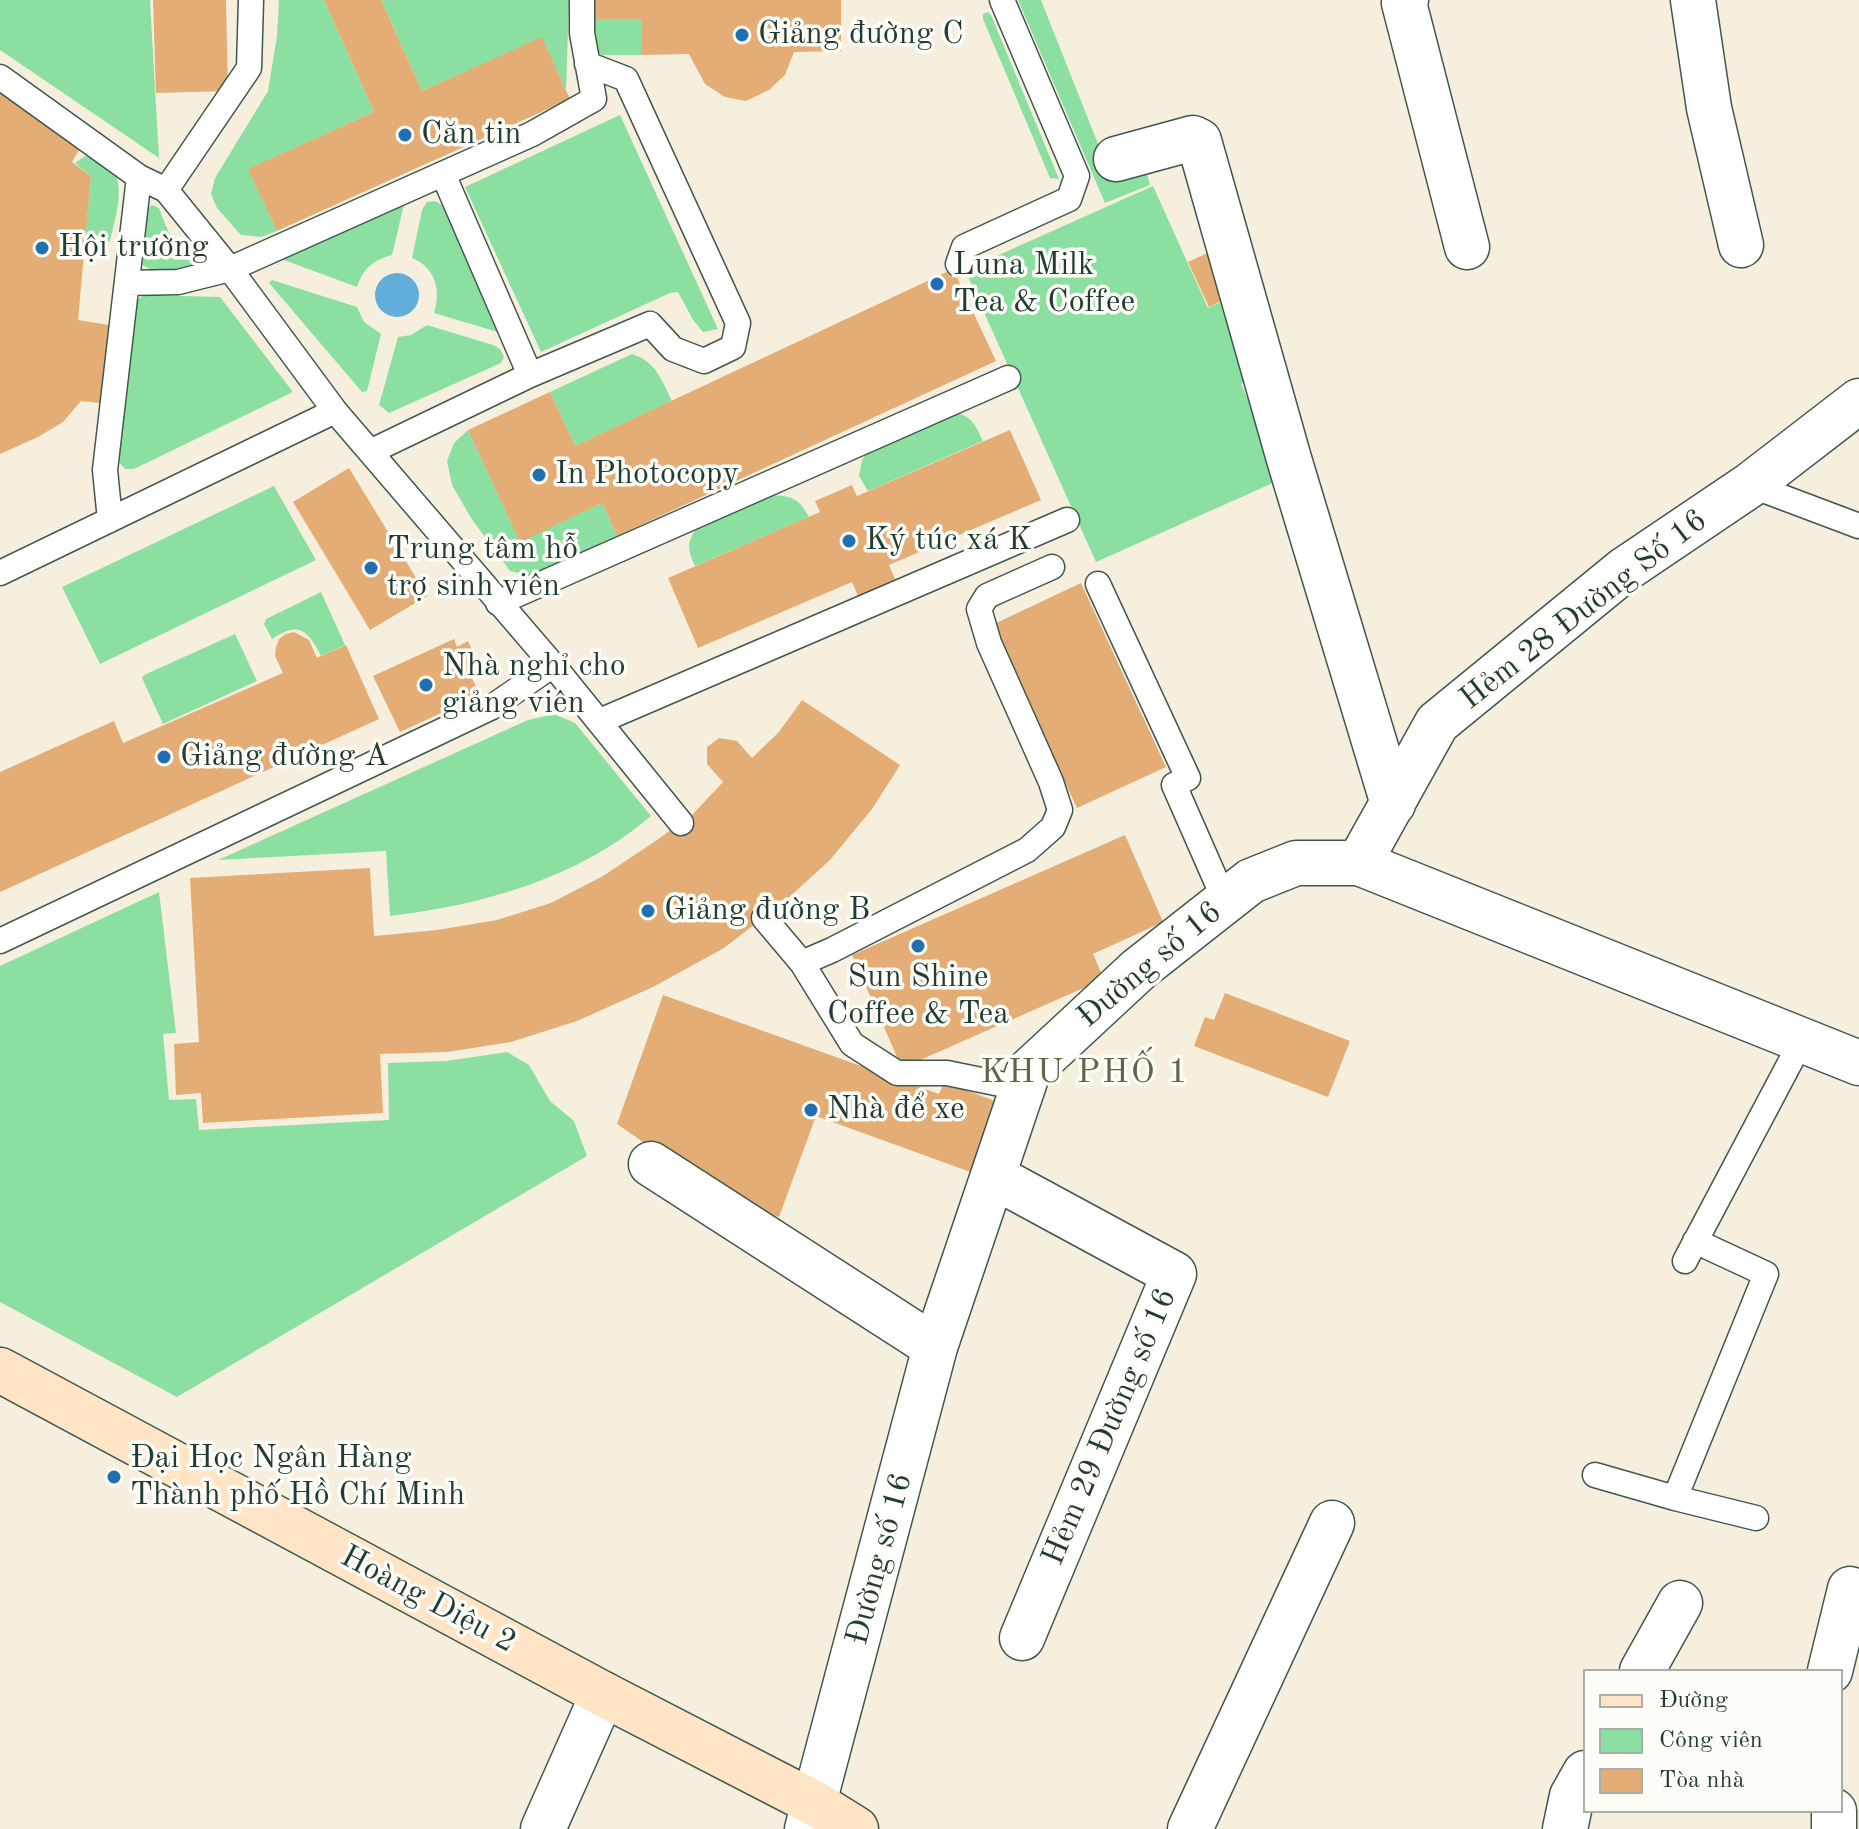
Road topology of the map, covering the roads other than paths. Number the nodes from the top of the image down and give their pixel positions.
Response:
1 (251, 0) edge
2 (582, 0) edge
3 (1002, 0) edge
4 (1406, 0) edge
5 (1693, 0) edge
6 (587, 64) junction
7 (0, 77) edge
8 (1116, 159) dead end
9 (443, 174) junction
10 (139, 177) junction
11 (166, 190) junction
12 (1741, 245) dead end
13 (1467, 247) dead end
14 (958, 264) dead end
15 (230, 269) junction
16 (127, 283) junction
17 (530, 375) junction
18 (1008, 378) dead end
19 (1859, 401) edge
20 (335, 411) junction
21 (372, 451) junction
22 (1750, 485) junction
23 (110, 520) junction
24 (1067, 520) dead end
25 (1859, 526) edge
26 (1052, 567) dead end
27 (0, 573) edge
28 (1098, 584) dead end
29 (498, 603) junction
30 (553, 665) junction
31 (600, 721) junction
32 (1393, 804) junction
33 (681, 823) dead end
34 (1359, 863) junction
35 (1225, 901) junction
36 (764, 918) dead end
37 (0, 941) edge
38 (802, 963) junction
39 (1802, 1040) junction
40 (1859, 1063) edge
41 (1028, 1072) junction
42 (651, 1164) dead end
43 (993, 1176) junction
44 (935, 1347) junction
45 (0, 1370) edge
46 (1595, 1475) dead end
47 (1675, 1498) junction
48 (1756, 1518) dead end
49 (1332, 1523) dead end
50 (1850, 1589) dead end
51 (1680, 1603) dead end
52 (1022, 1638) dead end
53 (1643, 1669) edge
54 (1830, 1669) edge
55 (603, 1694) junction
56 (1583, 1777) edge
57 (812, 1817) edge
58 (543, 1829) edge
59 (856, 1829) edge
60 (1190, 1829) edge
61 (1565, 1829) edge

1 - 11 lane
2 - 6 lane
3 - 14 lane
4 - 13 street
5 - 12 street
6 - 9 lane
6 - 17 lane
7 - 10 lane
8 - 32 street
9 - 15 lane
9 - 17 lane
10 - 11 lane
10 - 16 lane
11 - 15 lane
15 - 16 lane
15 - 20 lane
16 - 23 lane
17 - 21 lane
18 - 29 lane
19 - 22 street, Hẻm 28 Đường Số 16
20 - 21 lane
20 - 23 lane
21 - 29 lane
22 - 25 lane
22 - 32 street, Hẻm 28 Đường Số 16
23 - 27 lane
24 - 31 lane
26 - 38 lane
28 - 35 lane
29 - 30 lane
30 - 31 lane
30 - 37 lane
31 - 33 lane
32 - 34 street, Hẻm 28 Đường Số 16
34 - 35 street, Đường số 16
34 - 39 street, Đường số 16
35 - 41 street, Đường số 16
36 - 38 lane
38 - 41 lane
39 - 40 street, Đường số 16
39 - 47 lane
41 - 43 street, Đường số 16
42 - 44 street
43 - 44 street, Đường số 16
43 - 52 street, Hẻm 29 Đường số 16
44 - 57 street, Đường số 16
45 - 55 street, Hoàng Diệu 2
46 - 47 lane
47 - 48 lane
49 - 60 street
50 - 54 street
51 - 53 street
55 - 57 street, Hoàng Diệu 2
55 - 58 street
56 - 61 street
57 - 59 street, Hoàng Diệu 2

